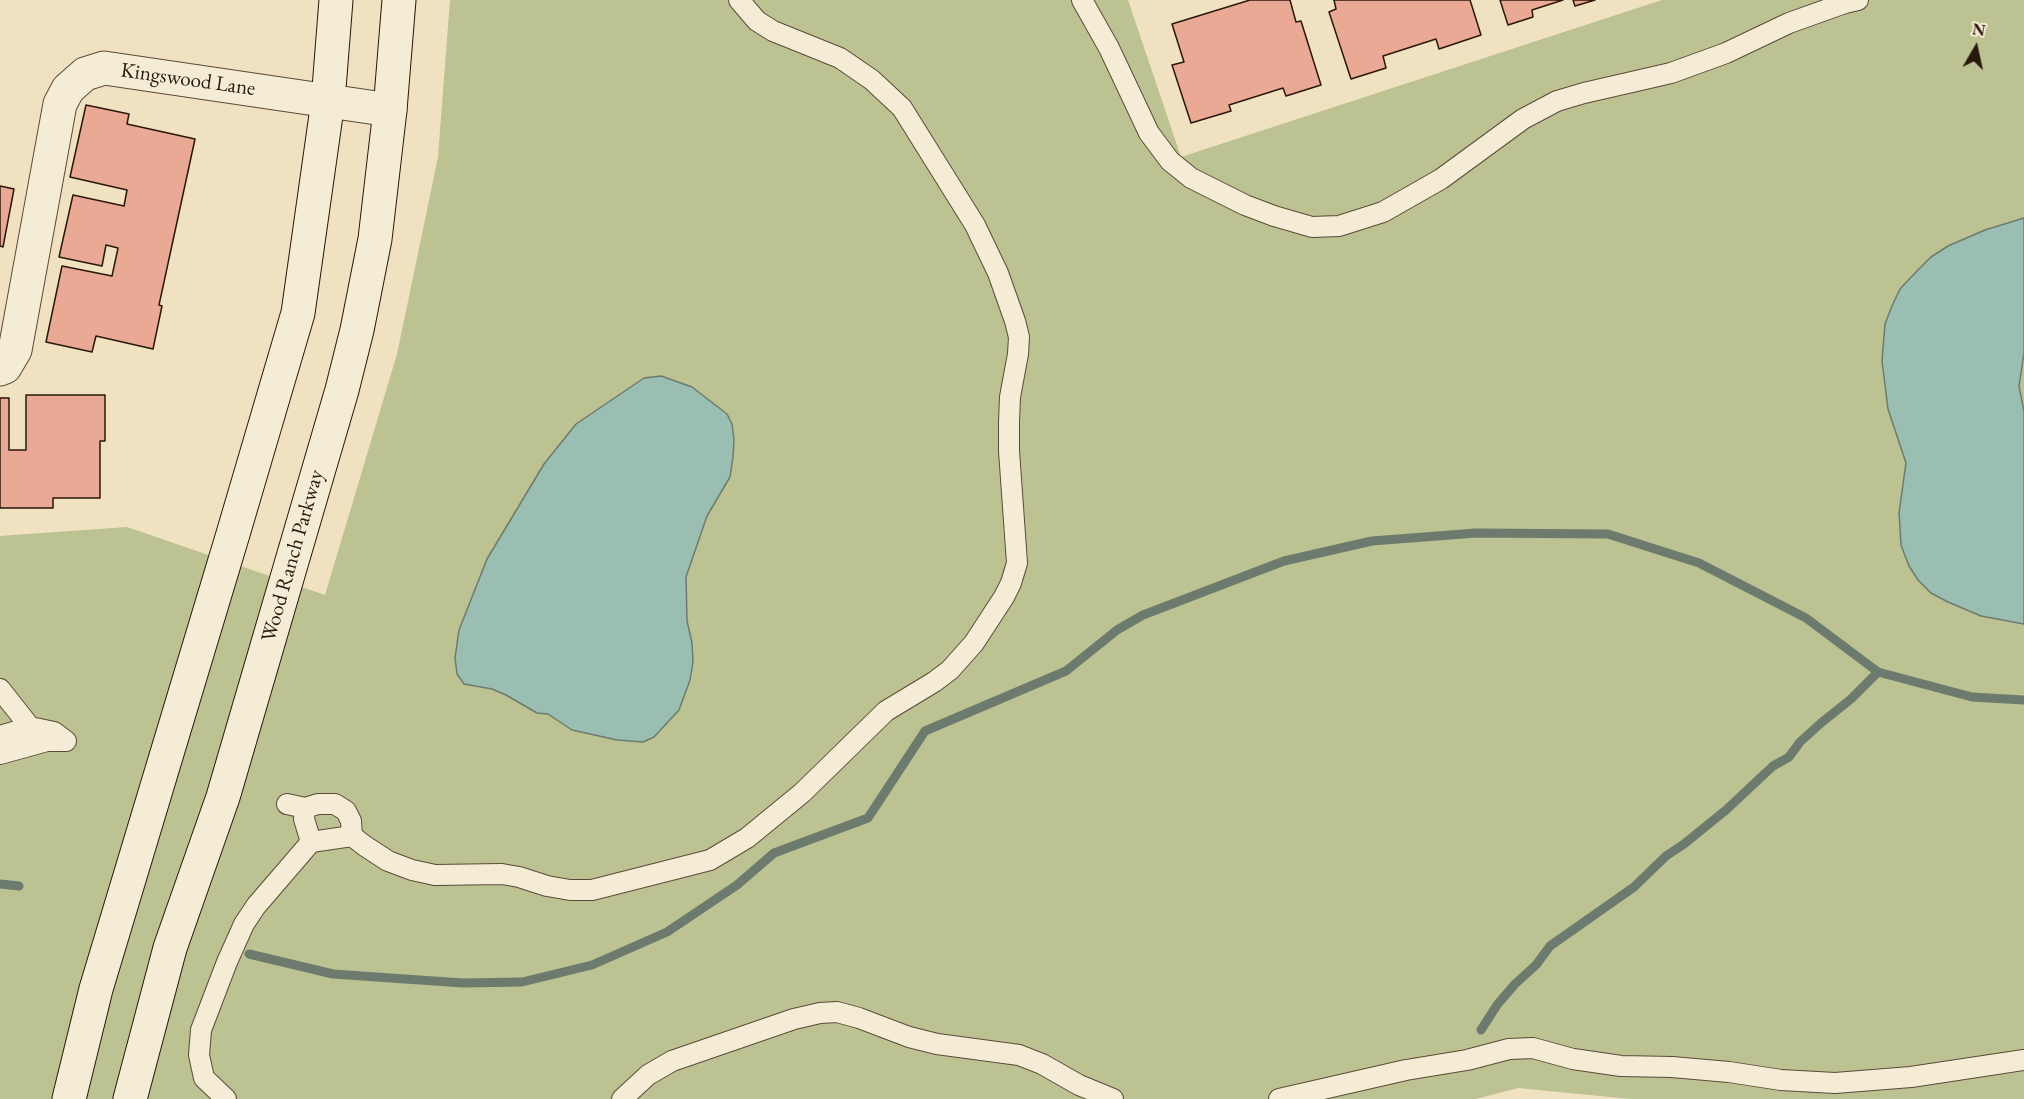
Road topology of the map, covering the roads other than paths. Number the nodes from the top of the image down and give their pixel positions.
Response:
1 (336, 0) edge
2 (399, 0) edge
3 (739, 0) edge
4 (1082, 0) edge
5 (1858, 0) edge
6 (328, 101) junction
7 (390, 110) junction
8 (0, 369) edge
9 (0, 689) edge
10 (30, 727) junction
11 (0, 736) edge
12 (0, 754) edge
13 (352, 836) junction
14 (311, 842) junction
15 (2024, 1060) edge
16 (69, 1099) edge
17 (130, 1099) edge
18 (226, 1099) edge
19 (622, 1099) edge
20 (1113, 1099) edge
21 (1279, 1099) edge

1 - 6 main road
2 - 7 main road, Wood Ranch Parkway
3 - 13 lane
4 - 5 lane
6 - 7 main road, Kingswood Lane
6 - 8 main road, Kingswood Lane
6 - 16 main road
7 - 17 main road, Wood Ranch Parkway
9 - 10 lane
10 - 11 lane
10 - 12 lane
13 - 14 lane
13 - 14 lane
14 - 18 lane
15 - 21 lane
19 - 20 lane

